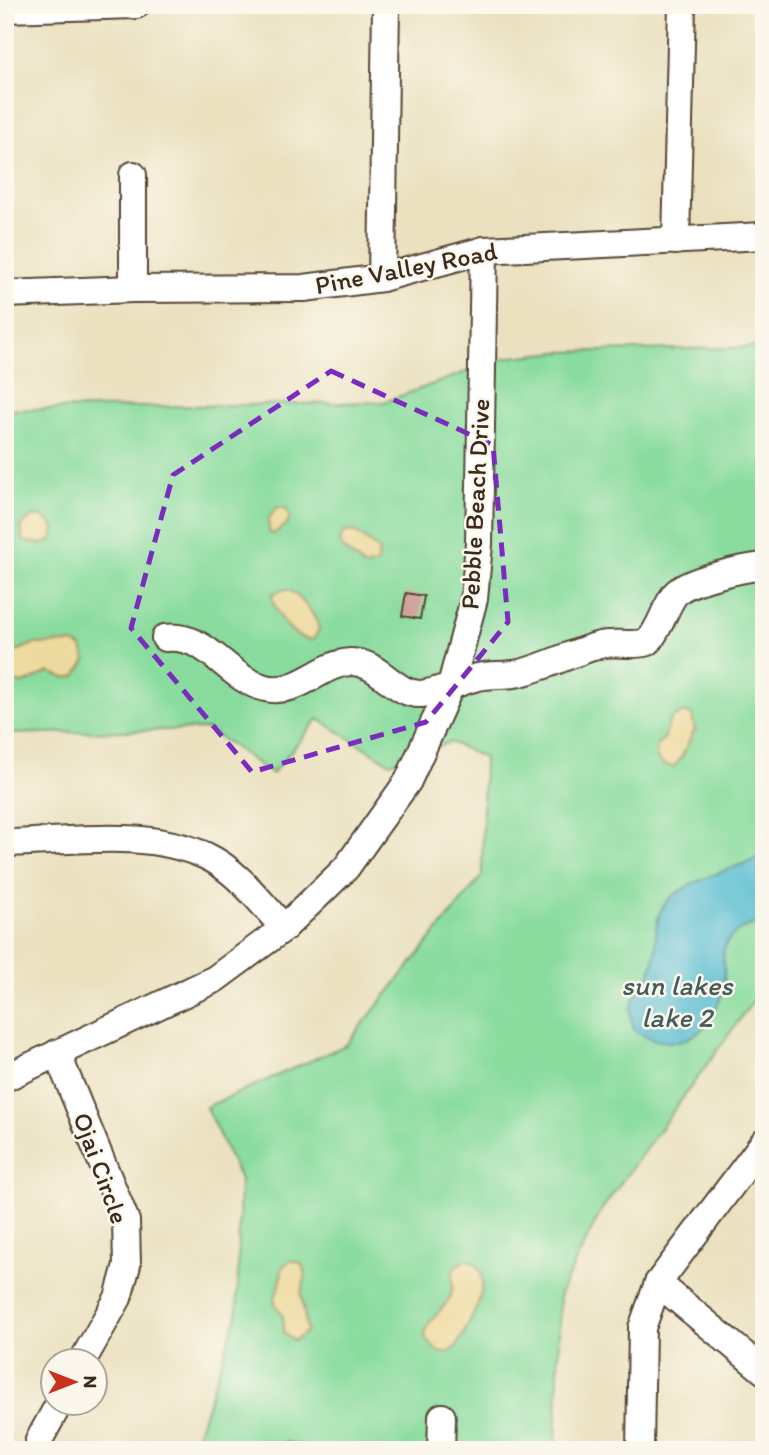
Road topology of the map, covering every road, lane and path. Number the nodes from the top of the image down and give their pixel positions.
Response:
1 (135, 5) edge
2 (386, 5) edge
3 (681, 5) edge
4 (5, 9) edge
5 (133, 176) dead end
6 (764, 236) edge
7 (676, 241) junction
8 (484, 250) junction
9 (382, 278) junction
10 (133, 289) junction
11 (5, 294) edge
12 (764, 566) edge
13 (165, 638) dead end
14 (452, 685) junction
15 (5, 843) edge
16 (284, 928) junction
17 (57, 1053) junction
18 (5, 1078) edge
19 (764, 1142) edge
20 (657, 1283) junction
21 (91, 1346) edge
22 (764, 1371) edge
23 (52, 1416) edge
24 (442, 1417) dead end
25 (39, 1440) dead end
26 (440, 1450) edge
27 (640, 1450) edge

1 - 4 street
2 - 9 street
3 - 7 street
5 - 10 street
6 - 7 street, Pine Valley Road
7 - 8 street, Pine Valley Road
8 - 9 street, Pine Valley Road
8 - 14 street, Pebble Beach Drive
9 - 10 street, Pine Valley Road
10 - 11 street, Pine Valley Road
12 - 14 street
13 - 14 street
14 - 16 street, Pebble Beach Drive
15 - 16 street
16 - 17 street, Pebble Beach Drive
17 - 18 street, Pebble Beach Drive
17 - 21 street, Ojai Circle
19 - 20 street
20 - 22 street
20 - 27 street
23 - 25 street
24 - 26 street

